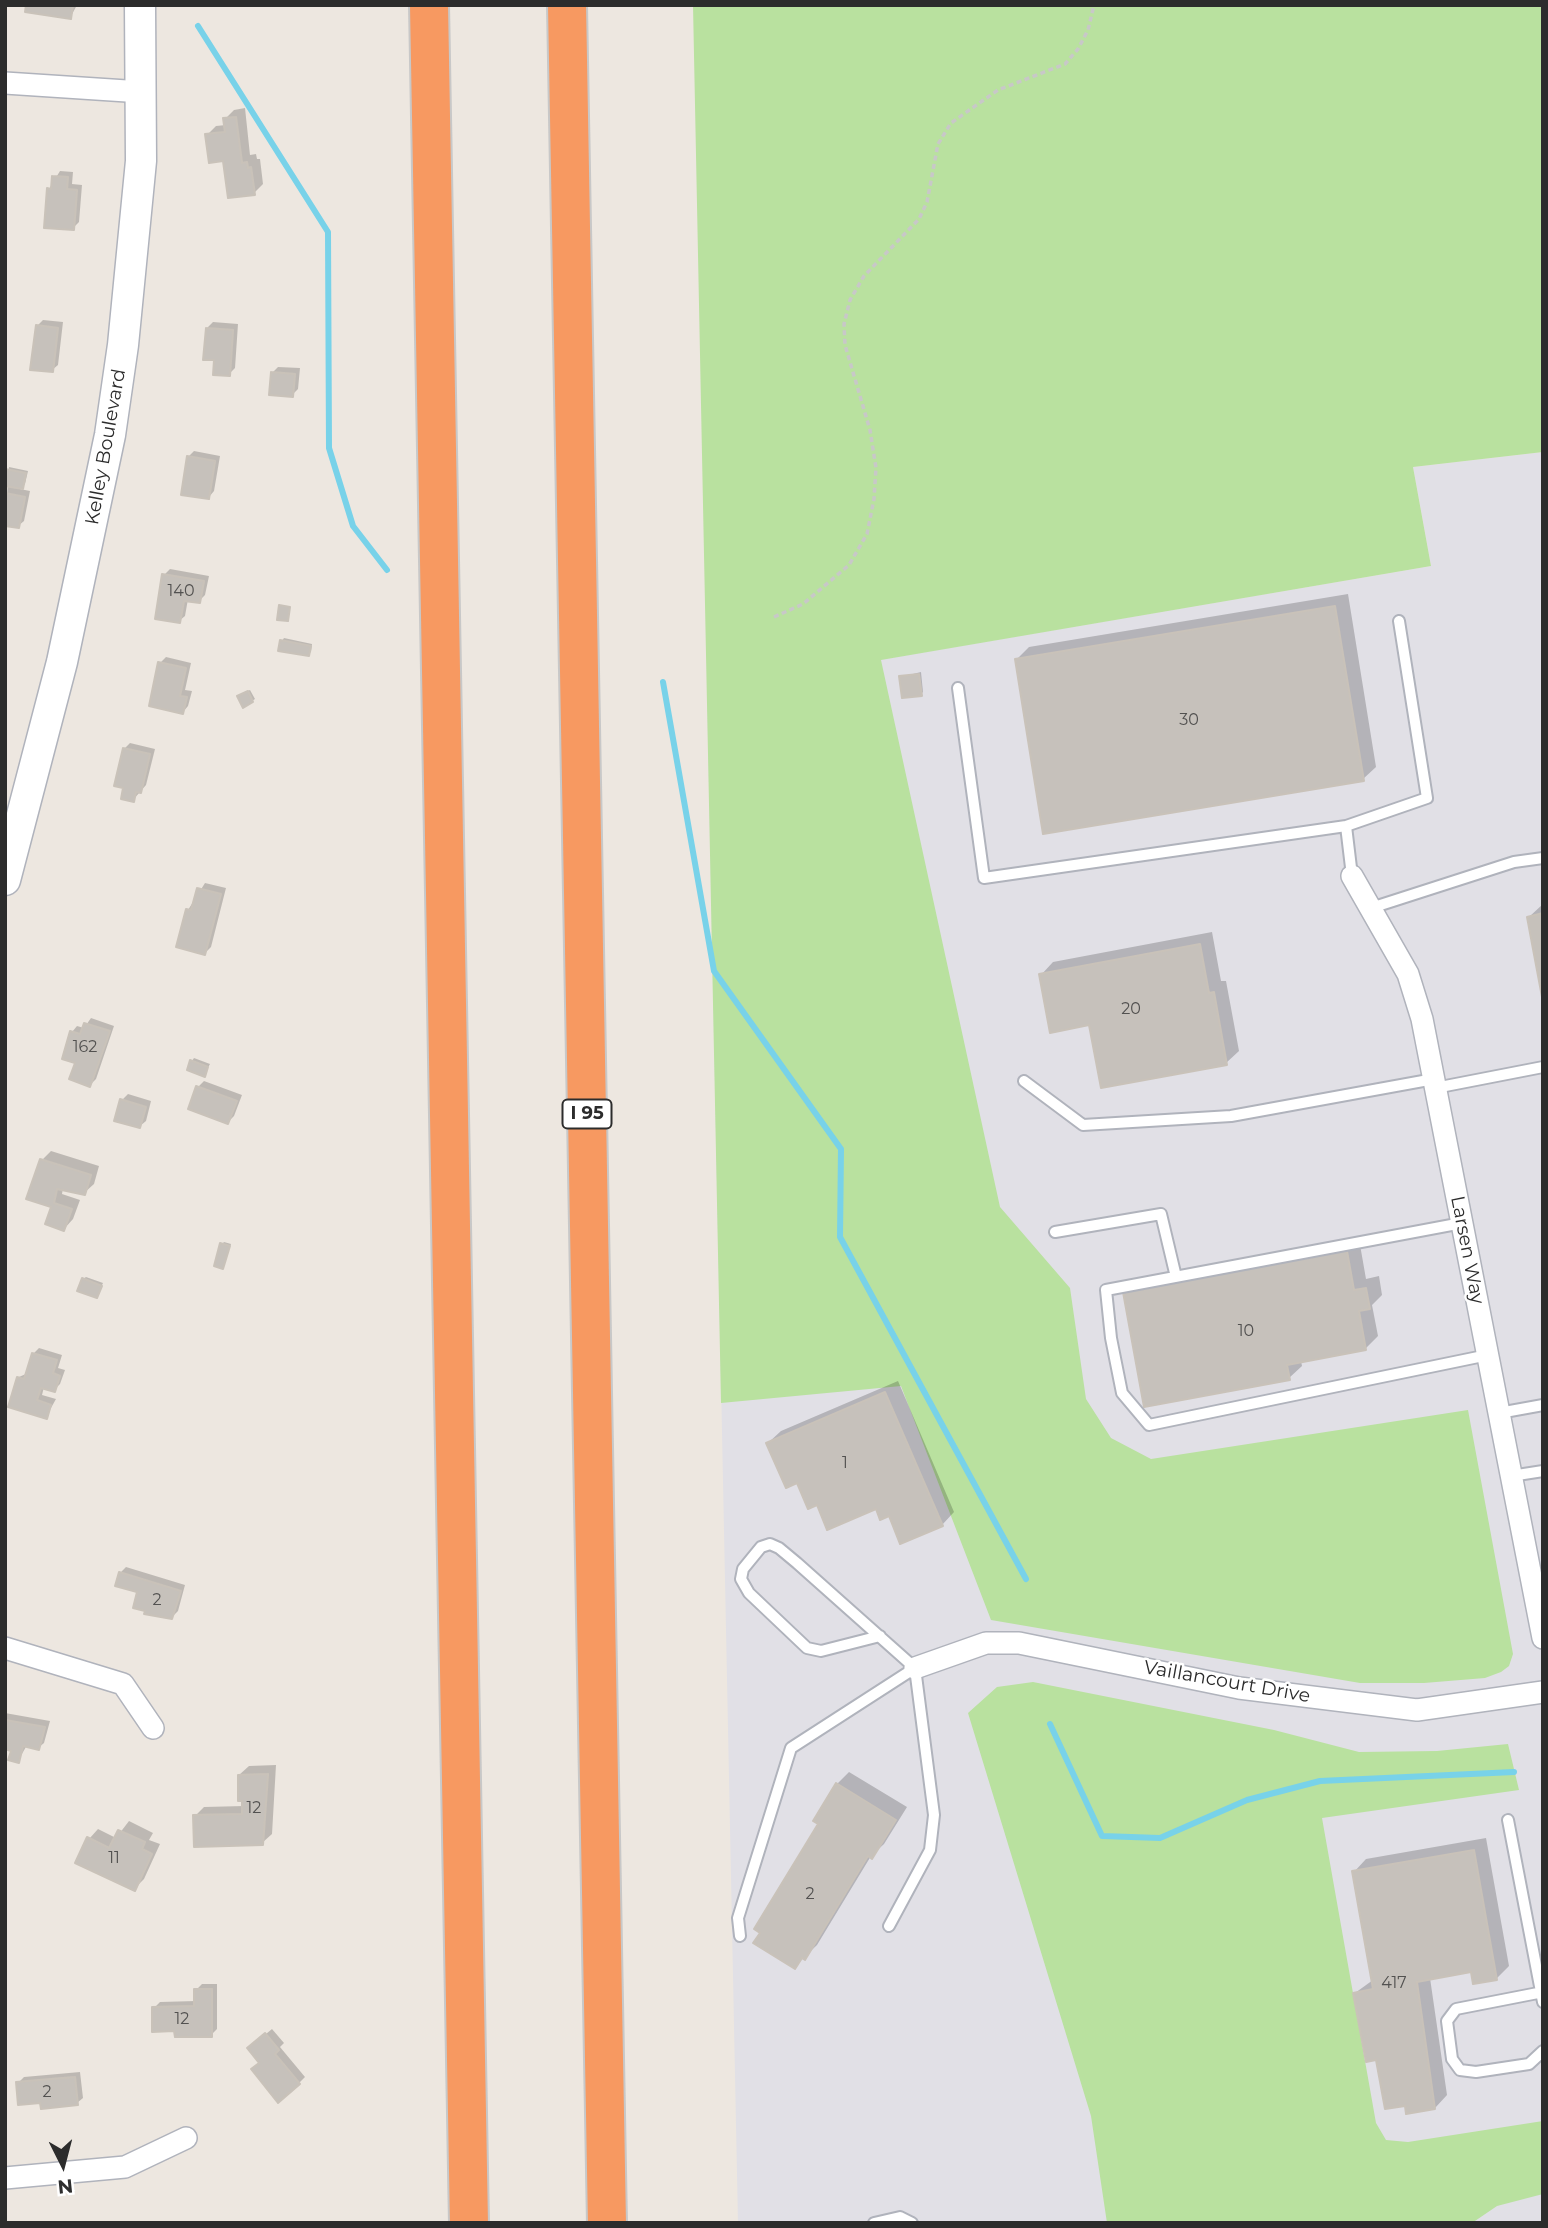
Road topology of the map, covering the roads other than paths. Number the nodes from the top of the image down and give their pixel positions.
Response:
1 (140, 5) edge
2 (429, 5) edge
3 (567, 5) edge
4 (5, 83) edge
5 (142, 93) junction
6 (1398, 621) dead end
7 (958, 688) dead end
8 (1346, 826) junction
9 (1543, 858) edge
10 (1352, 876) joint
11 (5, 880) edge
12 (1371, 908) junction
13 (1543, 1066) edge
14 (1024, 1081) dead end
15 (1435, 1084) junction
16 (1462, 1223) junction
17 (1055, 1232) dead end
18 (1176, 1277) junction
19 (1488, 1355) junction
20 (1543, 1405) edge
21 (1499, 1413) junction
22 (1543, 1471) edge
23 (1511, 1476) junction
24 (1538, 1582) edge
25 (880, 1636) junction
26 (1543, 1638) edge
27 (5, 1648) edge
28 (915, 1668) junction
29 (1543, 1692) edge
30 (153, 1728) dead end
31 (1508, 1820) dead end
32 (889, 1926) dead end
33 (740, 1936) dead end
34 (1542, 1996) edge
35 (1543, 2051) edge
36 (186, 2138) dead end
37 (5, 2178) edge
38 (469, 2223) edge
39 (607, 2223) edge
40 (874, 2223) edge
41 (912, 2223) edge

1 - 5 main road, Kelley Boulevard
2 - 38 highway
3 - 39 highway, I 95
4 - 5 street
5 - 11 main road, Kelley Boulevard
6 - 8 lane
7 - 8 lane
8 - 10 lane
9 - 12 lane
10 - 12 street, Larsen Way
12 - 15 street, Larsen Way
13 - 15 lane
14 - 15 lane
15 - 16 street, Larsen Way
16 - 18 lane
16 - 19 street, Larsen Way
17 - 18 lane
18 - 19 lane
19 - 21 street, Larsen Way
20 - 21 lane
21 - 23 street, Larsen Way
22 - 23 lane
23 - 24 street, Larsen Way
24 - 26 street, Larsen Way
25 - 25 lane
25 - 28 lane
27 - 30 street
28 - 29 street, Vaillancourt Drive
28 - 32 lane
28 - 33 lane
31 - 34 lane
34 - 35 lane
36 - 37 street
40 - 41 lane

